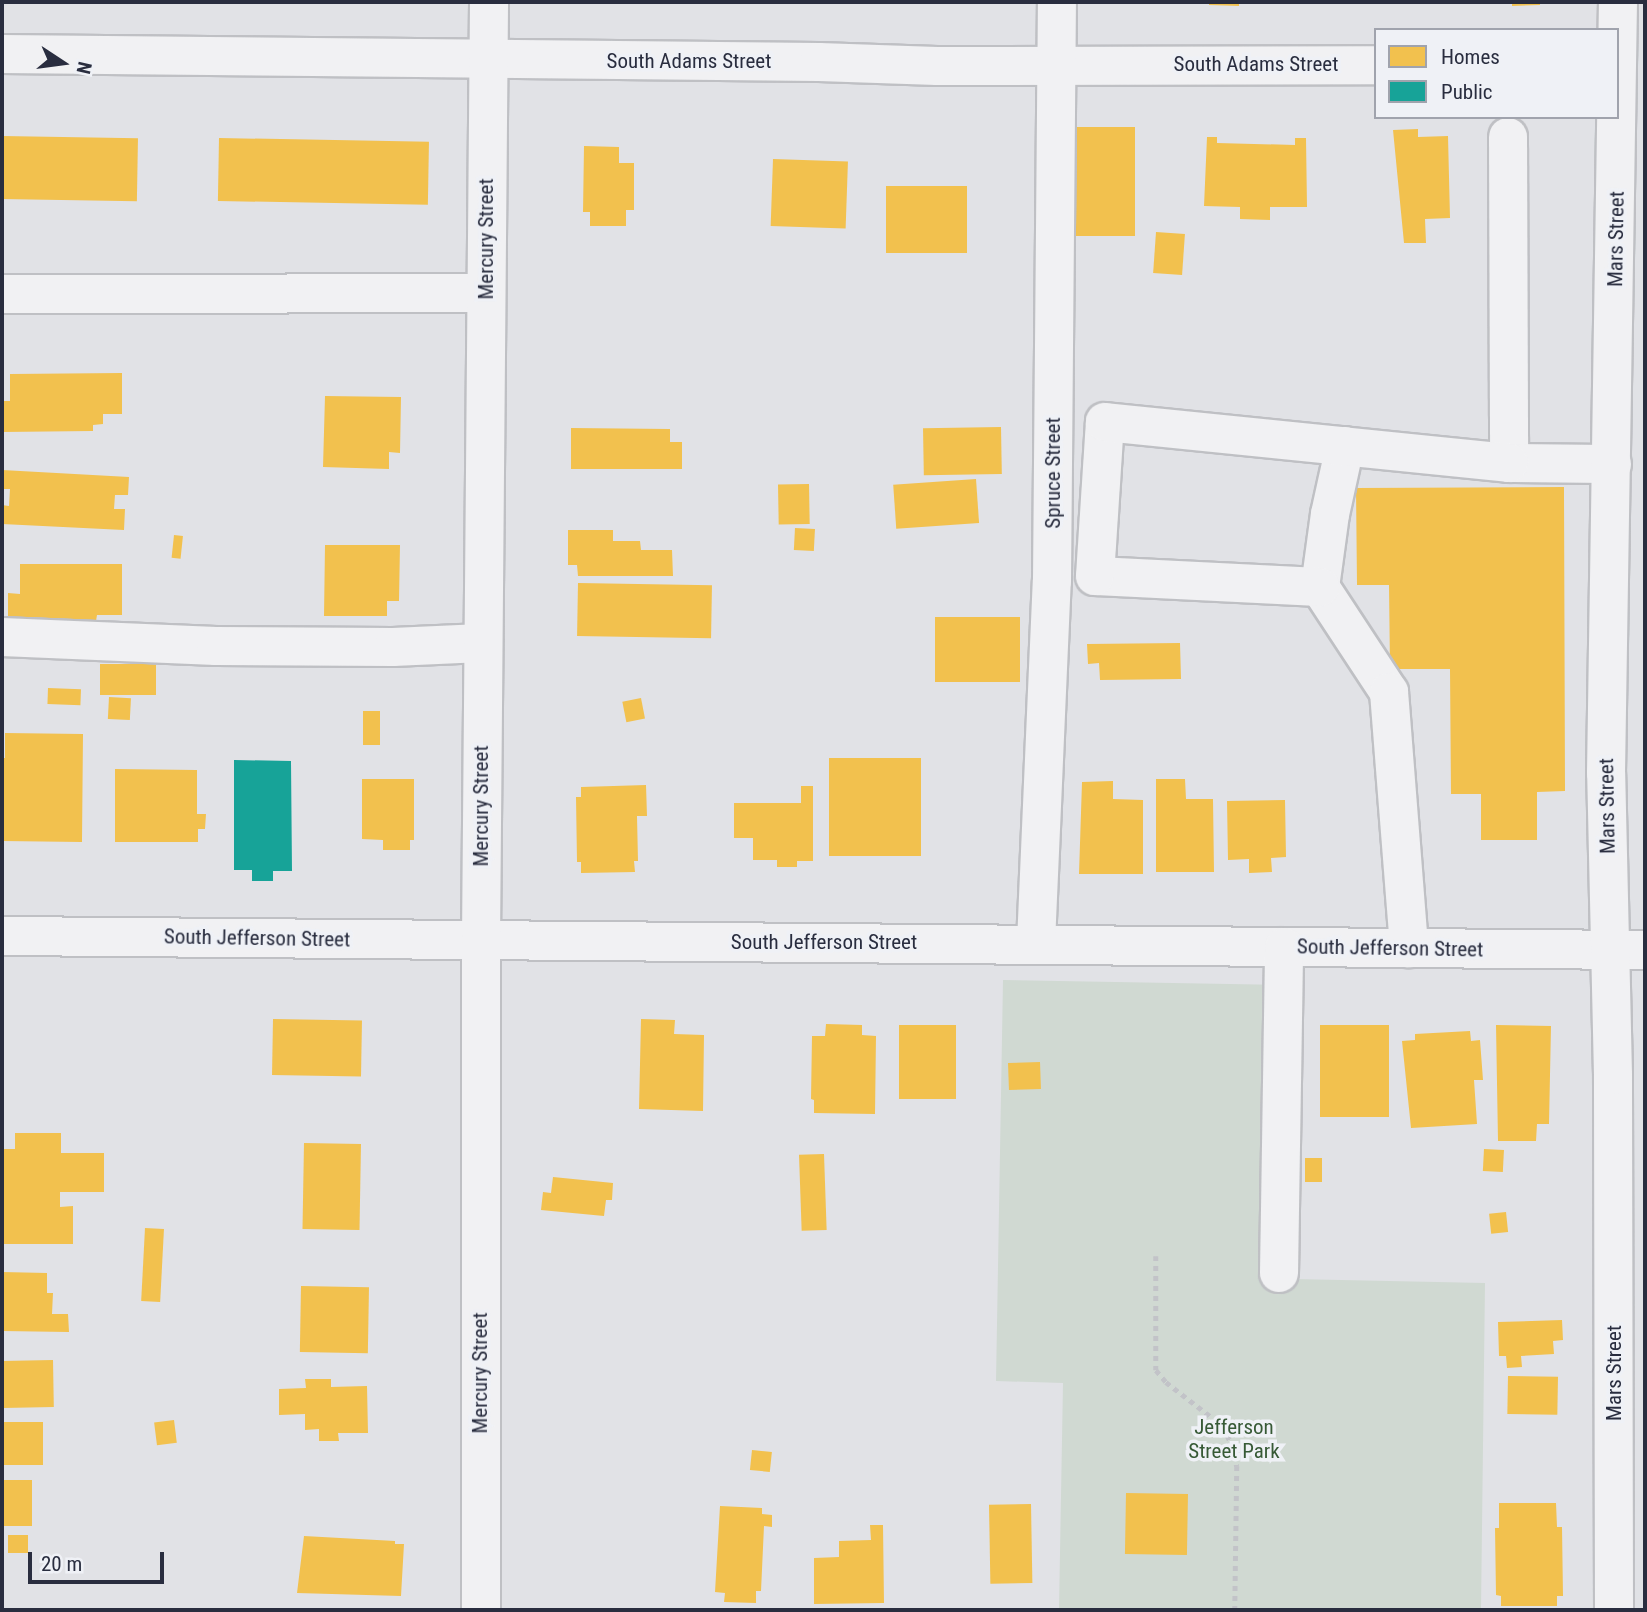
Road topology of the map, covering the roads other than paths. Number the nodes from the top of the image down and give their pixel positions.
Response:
1 (489, 2) edge
2 (1057, 2) edge
3 (1618, 2) edge
4 (2, 54) edge
5 (488, 60) junction
6 (1056, 65) junction
7 (1374, 65) edge
8 (1627, 70) edge
9 (1508, 137) dead end
10 (2, 293) edge
11 (486, 293) junction
12 (1345, 446) junction
13 (1510, 463) junction
14 (1612, 464) junction
15 (1320, 587) junction
16 (2, 637) edge
17 (482, 643) junction
18 (2, 936) edge
19 (481, 940) junction
20 (1036, 943) junction
21 (1284, 947) junction
22 (1409, 948) junction
23 (1628, 950) edge
24 (1279, 1273) dead end
25 (481, 1610) edge
26 (1614, 1610) edge

1 - 5 street, Mercury Street
2 - 6 street, Spruce Street
3 - 8 street, Mars Street
4 - 5 street, South Adams Street
5 - 6 street, South Adams Street
5 - 11 street, Mercury Street
6 - 7 street, South Adams Street
6 - 20 street, Spruce Street
8 - 14 street, Mars Street
9 - 13 street
10 - 11 street
11 - 17 street, Mercury Street
12 - 13 street
12 - 15 street
12 - 15 street
13 - 14 street
14 - 23 street, Mars Street
15 - 22 street
16 - 17 street
17 - 19 street, Mercury Street
18 - 19 street, South Jefferson Street
19 - 20 street, South Jefferson Street
19 - 25 street, Mercury Street
20 - 21 street, South Jefferson Street
21 - 22 street, South Jefferson Street
21 - 24 street
22 - 23 street, South Jefferson Street
23 - 26 street, Mars Street

